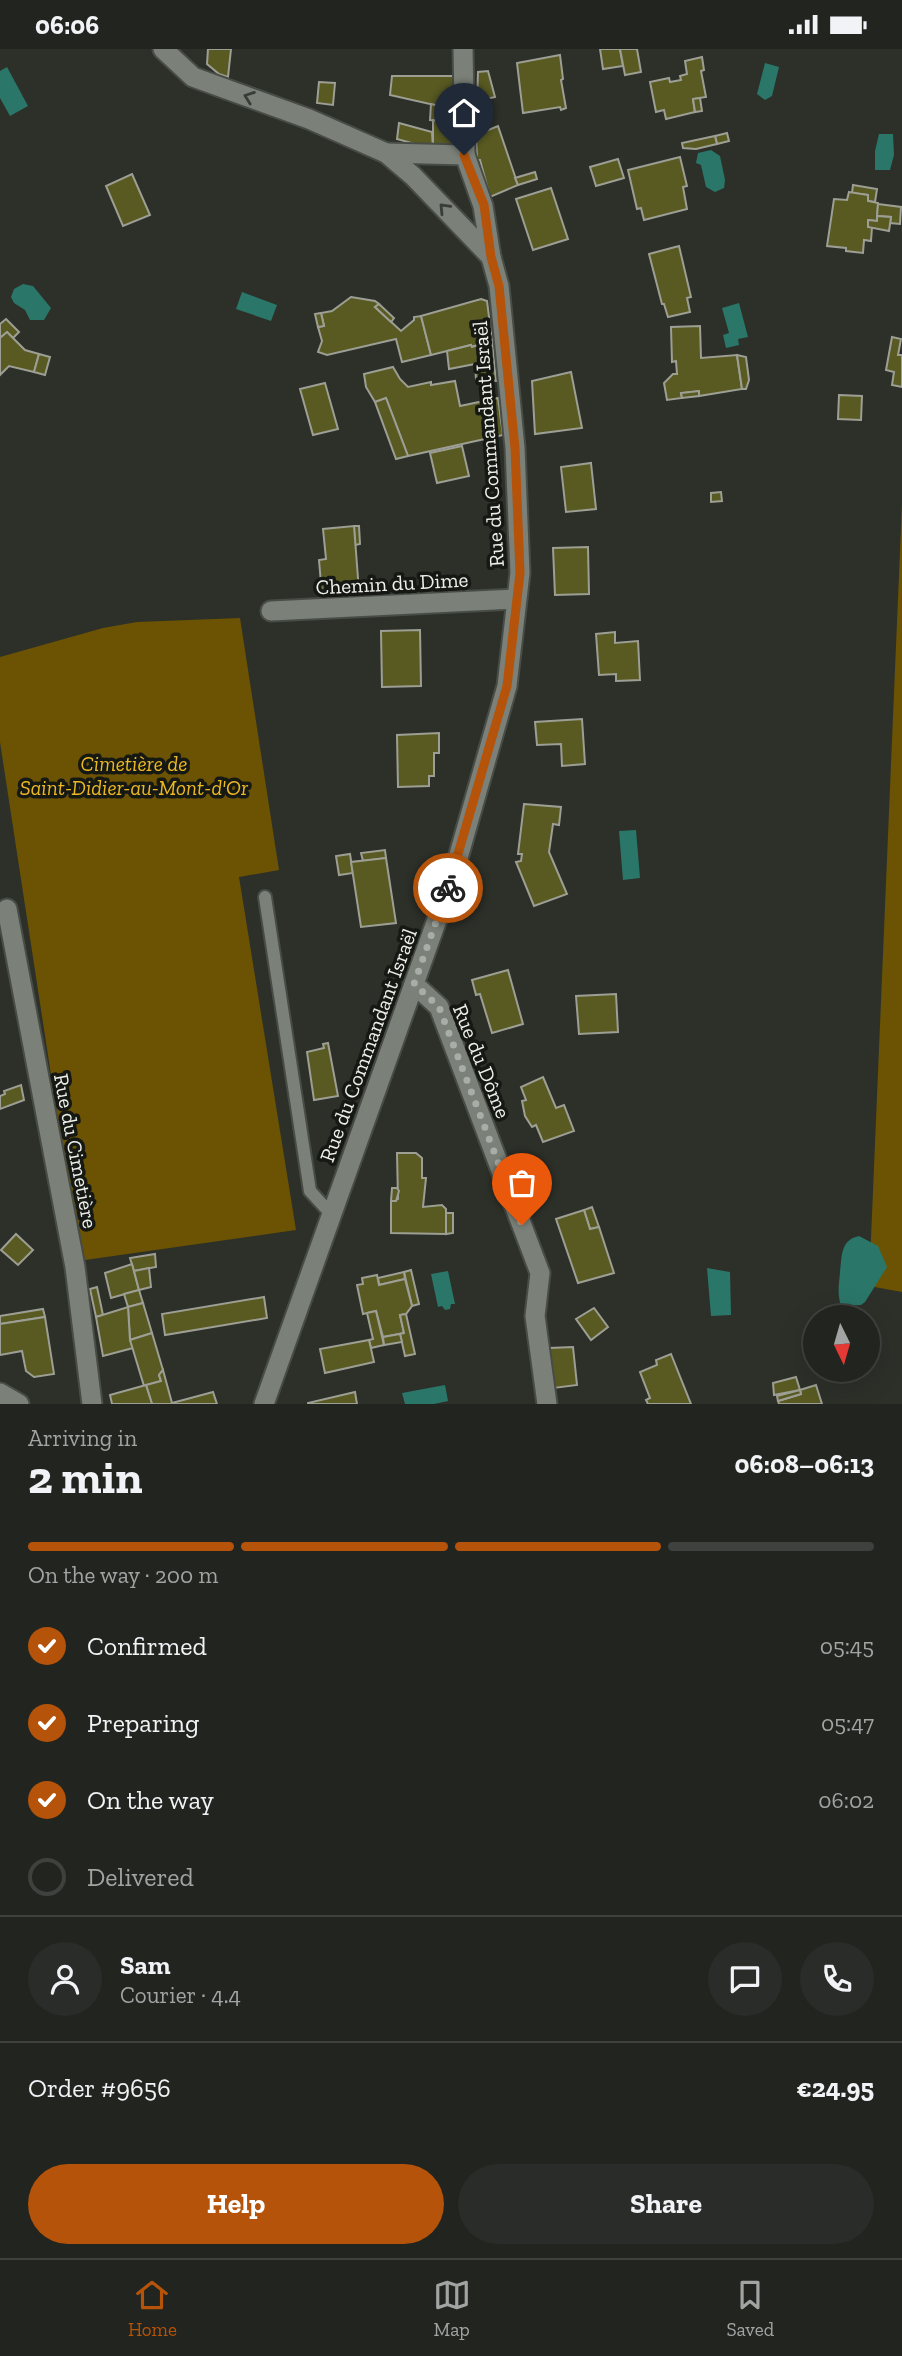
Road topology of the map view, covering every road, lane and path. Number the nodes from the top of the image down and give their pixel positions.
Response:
1 (163, 49) edge
2 (463, 49) edge
3 (386, 153) junction
4 (464, 155) junction
5 (491, 257) junction
6 (516, 600) junction
7 (271, 611) dead end
8 (265, 897) dead end
9 (6, 909) dead end
10 (414, 984) junction
11 (332, 1215) junction
12 (0, 1393) edge
13 (19, 1404) edge
14 (92, 1404) edge
15 (264, 1404) edge
16 (547, 1404) edge

3 -> 1 street, Rue du Commandant Israël
2 - 4 street
3 - 4 street
5 -> 3 street, Rue du Commandant Israël
4 - 5 street
5 - 6 street, Rue du Commandant Israël
6 - 7 street, Chemin du Dime
6 - 10 street, Rue du Commandant Israël
8 - 11 lane
9 - 14 street, Rue du Cimetière
10 - 11 street, Rue du Commandant Israël
10 - 16 street, Rue du Dôme
11 - 15 street, Rue du Commandant Israël
12 - 13 street

